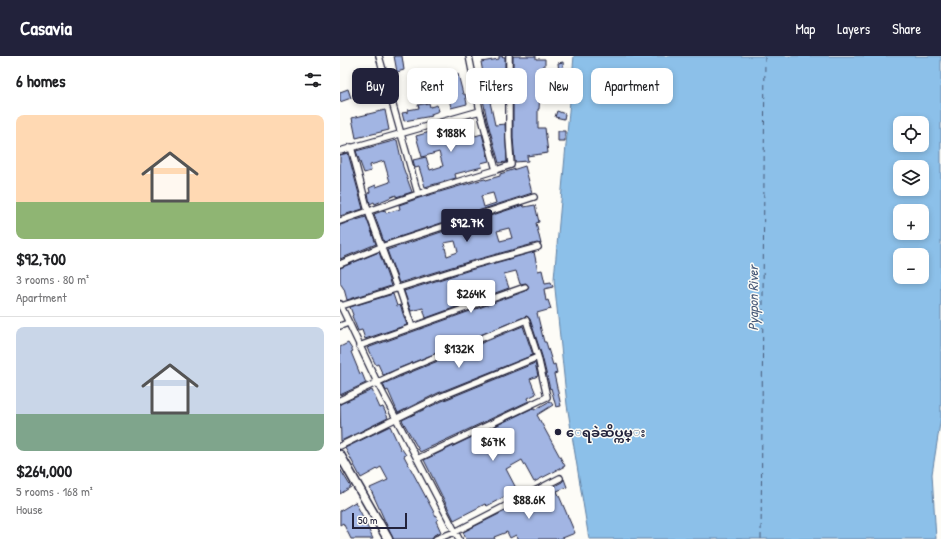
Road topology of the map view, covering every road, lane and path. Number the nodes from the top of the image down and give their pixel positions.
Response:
1 (379, 56) edge
2 (469, 56) edge
3 (509, 56) edge
4 (480, 111) junction
5 (400, 134) junction
6 (351, 147) junction
7 (340, 151) edge
8 (496, 170) junction
9 (418, 194) junction
10 (534, 198) dead end
11 (368, 211) junction
12 (340, 222) edge
13 (382, 247) junction
14 (538, 247) dead end
15 (340, 264) edge
16 (525, 287) dead end
17 (398, 288) junction
18 (340, 305) edge
19 (348, 322) junction
20 (340, 326) edge
21 (412, 327) junction
22 (359, 346) junction
23 (538, 357) junction
24 (377, 382) junction
25 (340, 400) edge
26 (395, 418) junction
27 (340, 446) edge
28 (340, 455) edge
29 (417, 459) junction
30 (560, 478) dead end
31 (455, 532) junction
32 (388, 539) edge
33 (436, 539) edge
34 (459, 539) edge

1 - 5 street
2 - 4 street
3 - 8 street
4 - 5 street
4 - 8 street
5 - 6 street
5 - 9 street
6 - 7 street
6 - 11 street
8 - 9 street
9 - 11 street
10 - 13 street
11 - 12 street
11 - 13 street
13 - 15 street
13 - 17 street
14 - 17 street
16 - 21 street
17 - 18 street
17 - 21 street
18 - 19 street
19 - 20 street
19 - 22 street
21 - 22 street
22 - 24 street
23 - 24 street
23 - 26 street
23 - 29 street
24 - 25 street
24 - 26 street
26 - 27 street
26 - 29 street
28 - 32 main road
29 - 31 street
30 - 31 street
31 - 33 street
31 - 34 street

